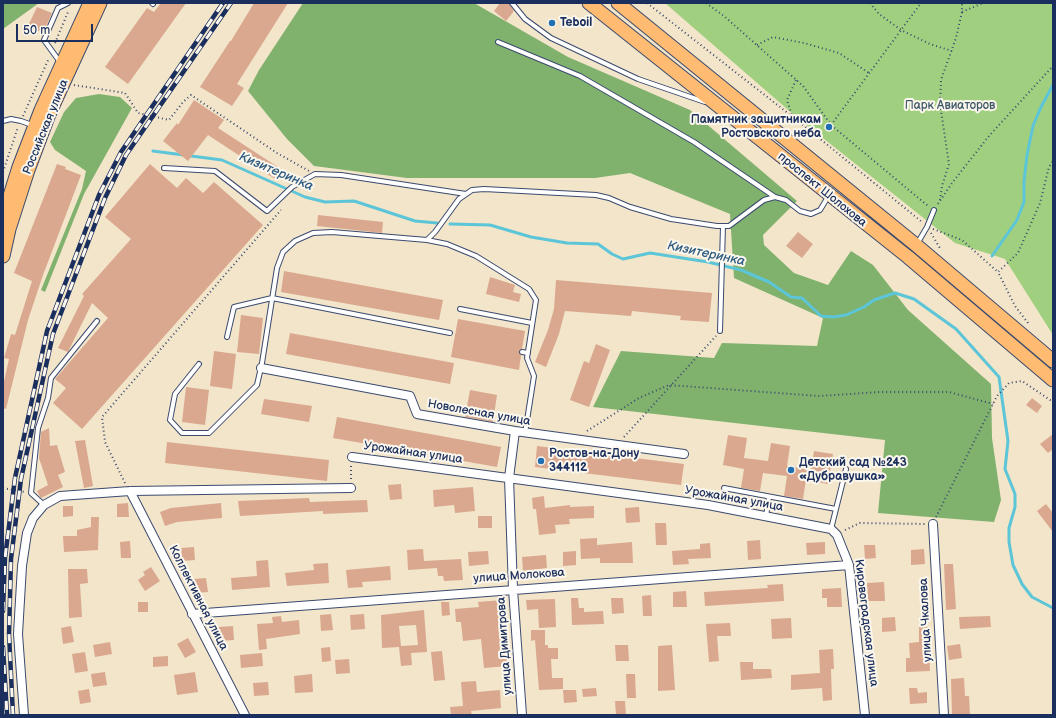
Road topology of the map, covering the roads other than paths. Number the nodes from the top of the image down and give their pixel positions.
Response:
1 (68, 3) edge
2 (90, 3) edge
3 (100, 3) edge
4 (512, 3) edge
5 (589, 3) edge
6 (618, 3) edge
7 (498, 42) dead end
8 (61, 65) junction
9 (719, 107) junction
10 (3, 121) edge
11 (35, 126) junction
12 (164, 168) dead end
13 (466, 194) junction
14 (829, 196) junction
15 (775, 197) junction
16 (934, 210) road end
17 (3, 218) edge
18 (723, 226) junction
19 (427, 240) junction
20 (916, 245) junction
21 (3, 256) edge
22 (272, 298) junction
23 (460, 310) dead end
24 (97, 321) dead end
25 (532, 323) junction
26 (720, 331) road end
27 (450, 333) dead end
28 (227, 337) dead end
29 (522, 352) dead end
30 (528, 354) junction
31 (1053, 361) edge
32 (199, 364) dead end
33 (261, 368) junction
34 (1053, 380) edge
35 (516, 431) junction
36 (525, 433) junction
37 (684, 454) dead end
38 (352, 457) road end
39 (846, 469) dead end
40 (509, 478) junction
41 (351, 488) road end
42 (724, 488) dead end
43 (130, 491) junction
44 (769, 496) junction
45 (44, 506) junction
46 (836, 509) junction
47 (766, 516) junction
48 (933, 524) road end
49 (834, 532) junction
50 (849, 564) junction
51 (512, 589) junction
52 (192, 614) junction
53 (24, 715) edge
54 (246, 715) edge
55 (522, 715) edge
56 (865, 715) edge
57 (944, 715) edge

1 - 8 lane
2 - 8 main road, Российская улица
3 - 21 main road, Российская улица
4 - 9 lane
5 - 9 main road, проспект Шолохова
6 - 20 main road, проспект Шолохова
7 - 15 lane
8 - 11 main road, Российская улица
9 - 14 main road, проспект Шолохова
10 - 11 lane
11 - 17 main road, Российская улица
12 - 13 lane
13 - 18 lane
13 - 19 lane
14 - 15 lane
14 - 34 main road, проспект Шолохова
15 - 18 lane
16 - 20 lane
18 - 26 lane
19 - 22 lane
19 - 25 lane
20 - 31 main road, проспект Шолохова
22 - 27 lane
22 - 28 lane
22 - 33 lane
23 - 25 lane
24 - 45 lane
25 - 30 lane
29 - 30 lane
30 - 36 lane
32 - 33 lane
33 - 35 street, Новолесная улица
35 - 36 street, Новолесная улица
35 - 40 street, улица Димитрова
36 - 37 street, Новолесная улица
38 - 40 street, Урожайная улица
39 - 46 lane
40 - 47 street, Урожайная улица
40 - 51 street, улица Димитрова
41 - 43 street
42 - 44 lane
43 - 45 street
43 - 52 street, Коллективная улица
44 - 46 lane
44 - 47 lane
45 - 53 street
46 - 49 lane
47 - 49 street, Урожайная улица
48 - 57 street, улица Чкалова
49 - 50 street, Кировоградская улица
50 - 51 street, улица Молокова
50 - 56 street, Кировоградская улица
51 - 52 street, улица Молокова
51 - 55 street, улица Димитрова
52 - 54 street, Коллективная улица

